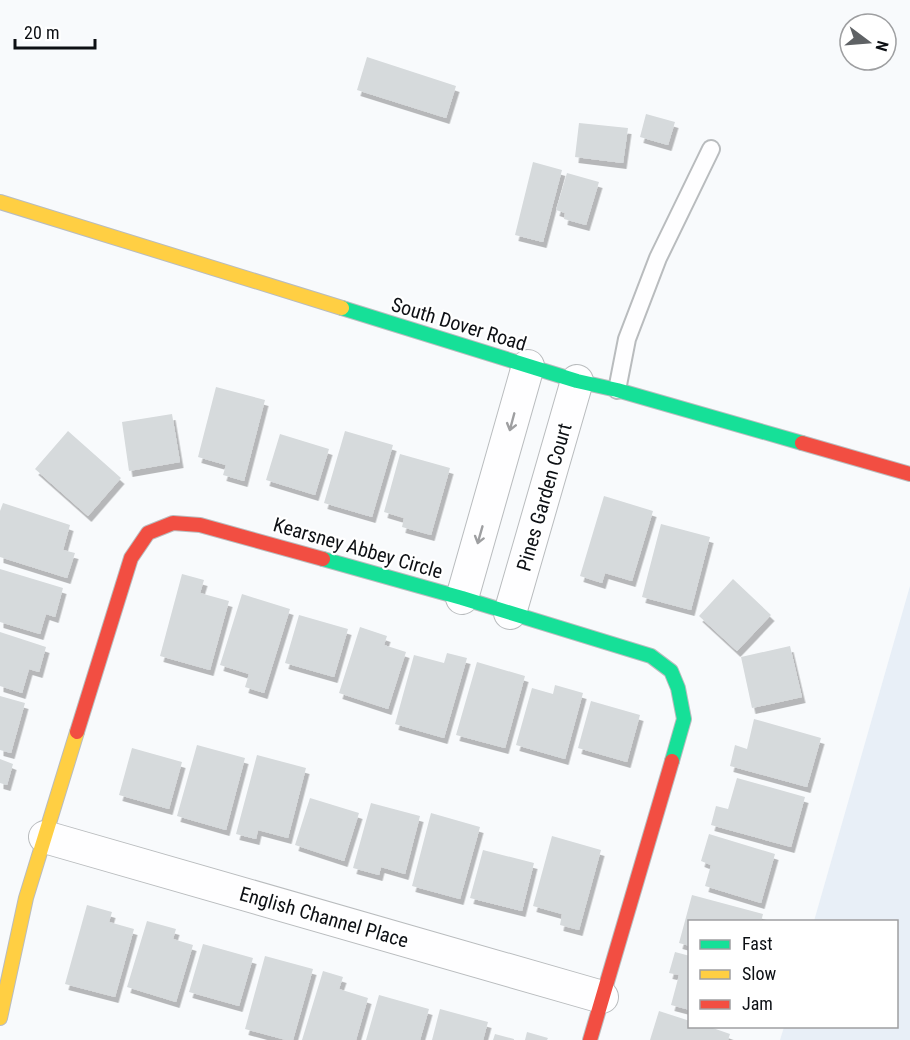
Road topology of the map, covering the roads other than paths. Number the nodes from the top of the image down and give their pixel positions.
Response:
1 (711, 149) dead end
2 (0, 202) edge
3 (528, 366) junction
4 (578, 381) junction
5 (617, 390) junction
6 (910, 474) edge
7 (496, 478) junction
8 (545, 493) junction
9 (462, 598) junction
10 (510, 614) junction
11 (45, 837) junction
12 (602, 997) junction
13 (0, 1018) edge
14 (590, 1040) edge

1 - 5 lane
2 - 3 street, South Dover Road
3 - 4 street, South Dover Road
3 -> 7 street
4 - 5 street, South Dover Road
4 - 8 street, Pines Garden Court
5 - 6 street, South Dover Road
7 - 8 street
7 -> 9 street
8 - 10 street, Pines Garden Court
9 - 10 street, Kearsney Abbey Circle
9 - 11 street, Kearsney Abbey Circle
10 - 12 street, Kearsney Abbey Circle
11 - 12 street, English Channel Place
11 - 13 street, Kearsney Abbey Circle
12 - 14 street, Kearsney Abbey Circle

